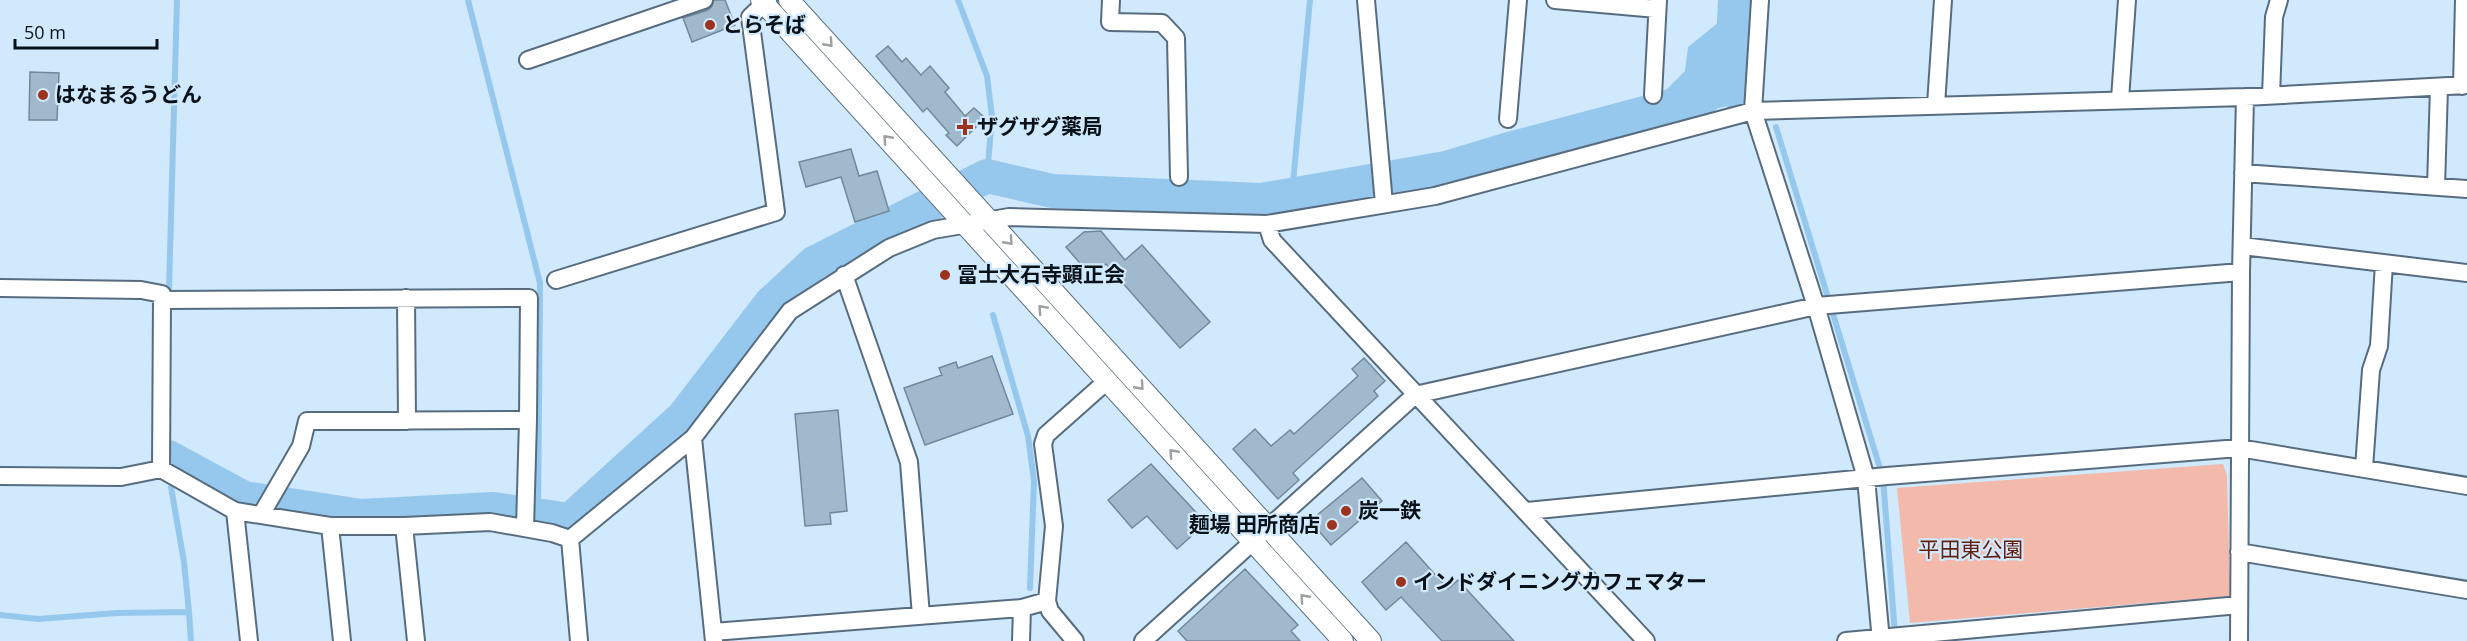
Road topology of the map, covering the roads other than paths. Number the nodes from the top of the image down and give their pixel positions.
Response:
1 (704, 0) edge
2 (789, 0) edge
3 (1112, 0) edge
4 (1366, 0) edge
5 (1518, 0) edge
6 (1555, 0) edge
7 (1760, 0) edge
8 (1942, 0) edge
9 (2127, 0) edge
10 (2279, 0) edge
11 (2464, 0) edge
12 (764, 1) edge
13 (1657, 4) edge
14 (528, 60) dead end
15 (2465, 86) edge
16 (2439, 87) junction
17 (1653, 95) dead end
18 (2271, 95) junction
19 (2245, 96) junction
20 (2120, 99) junction
21 (1936, 105) junction
22 (1753, 111) junction
23 (1508, 119) dead end
24 (2243, 173) junction
25 (1179, 177) dead end
26 (2436, 186) junction
27 (2467, 189) edge
28 (1383, 199) junction
29 (990, 220) junction
30 (1267, 224) junction
31 (965, 225) junction
32 (2242, 246) junction
33 (2384, 263) junction
34 (2241, 272) junction
35 (2467, 273) edge
36 (844, 275) junction
37 (556, 280) dead end
38 (0, 288) edge
39 (406, 298) junction
40 (162, 300) junction
41 (1825, 305) junction
42 (1108, 381) junction
43 (1415, 395) junction
44 (528, 420) junction
45 (407, 421) junction
46 (693, 438) junction
47 (2239, 448) junction
48 (2364, 468) junction
49 (161, 469) junction
50 (0, 476) edge
51 (1876, 477) junction
52 (2467, 486) edge
53 (266, 506) junction
54 (235, 511) junction
55 (1527, 511) junction
56 (525, 519) junction
57 (330, 526) junction
58 (404, 526) junction
59 (1268, 527) junction
60 (570, 539) junction
61 (1252, 541) junction
62 (2239, 552) junction
63 (2467, 590) edge
64 (1047, 601) junction
65 (2239, 605) junction
66 (1022, 608) junction
67 (921, 616) junction
68 (713, 636) edge
69 (1888, 638) edge
70 (249, 641) edge
71 (342, 641) edge
72 (416, 641) edge
73 (579, 641) edge
74 (1021, 641) edge
75 (1075, 641) edge
76 (1143, 641) edge
77 (1343, 641) edge
78 (1371, 641) edge
79 (1646, 641) edge
80 (1846, 641) edge
81 (2239, 641) edge

1 - 14 street
2 -> 29 street
3 - 25 street
4 - 28 street
5 - 23 street
6 - 13 street
7 - 22 street
8 - 21 street
9 - 20 street
10 - 18 street
11 - 15 street
31 -> 12 street
12 - 37 street
13 - 17 street
15 - 16 street
16 - 18 street
16 - 26 street
18 - 19 street
19 - 20 street
19 - 24 street
20 - 21 street
21 - 22 street
22 - 28 street
22 - 41 street
24 - 26 street
24 - 32 street
26 - 27 street
28 - 30 street
29 - 30 street
29 - 31 street
29 -> 59 street
30 - 43 street
31 - 36 street
42 -> 31 street
32 - 33 street
32 - 34 street
33 - 35 street
33 - 48 street
34 - 41 street
34 - 47 street
36 - 46 street
36 - 67 street
38 - 40 street
39 - 40 street
39 - 44 street
39 - 45 street
40 - 49 street
41 - 43 street
41 - 51 street
61 -> 42 street
42 - 64 street
43 - 55 street
43 - 59 street
44 - 45 street
44 - 56 street
45 - 53 street
46 - 60 street
46 - 68 street
47 - 48 street
47 - 51 street
47 - 62 street
48 - 52 street
49 - 50 street
49 - 54 street
51 - 55 street
51 - 69 street
53 - 54 street
53 - 57 street
54 - 70 street
55 - 79 street
56 - 58 street
56 - 60 street
57 - 58 street
57 - 71 street
58 - 72 street
59 - 61 street
59 - 78 street
60 - 73 street
61 - 76 street
77 -> 61 street
62 - 63 street
62 - 65 street
64 - 66 street
64 - 75 street
65 - 69 street
65 - 81 street
66 - 67 street
66 - 74 street
67 - 68 street
69 - 80 street

